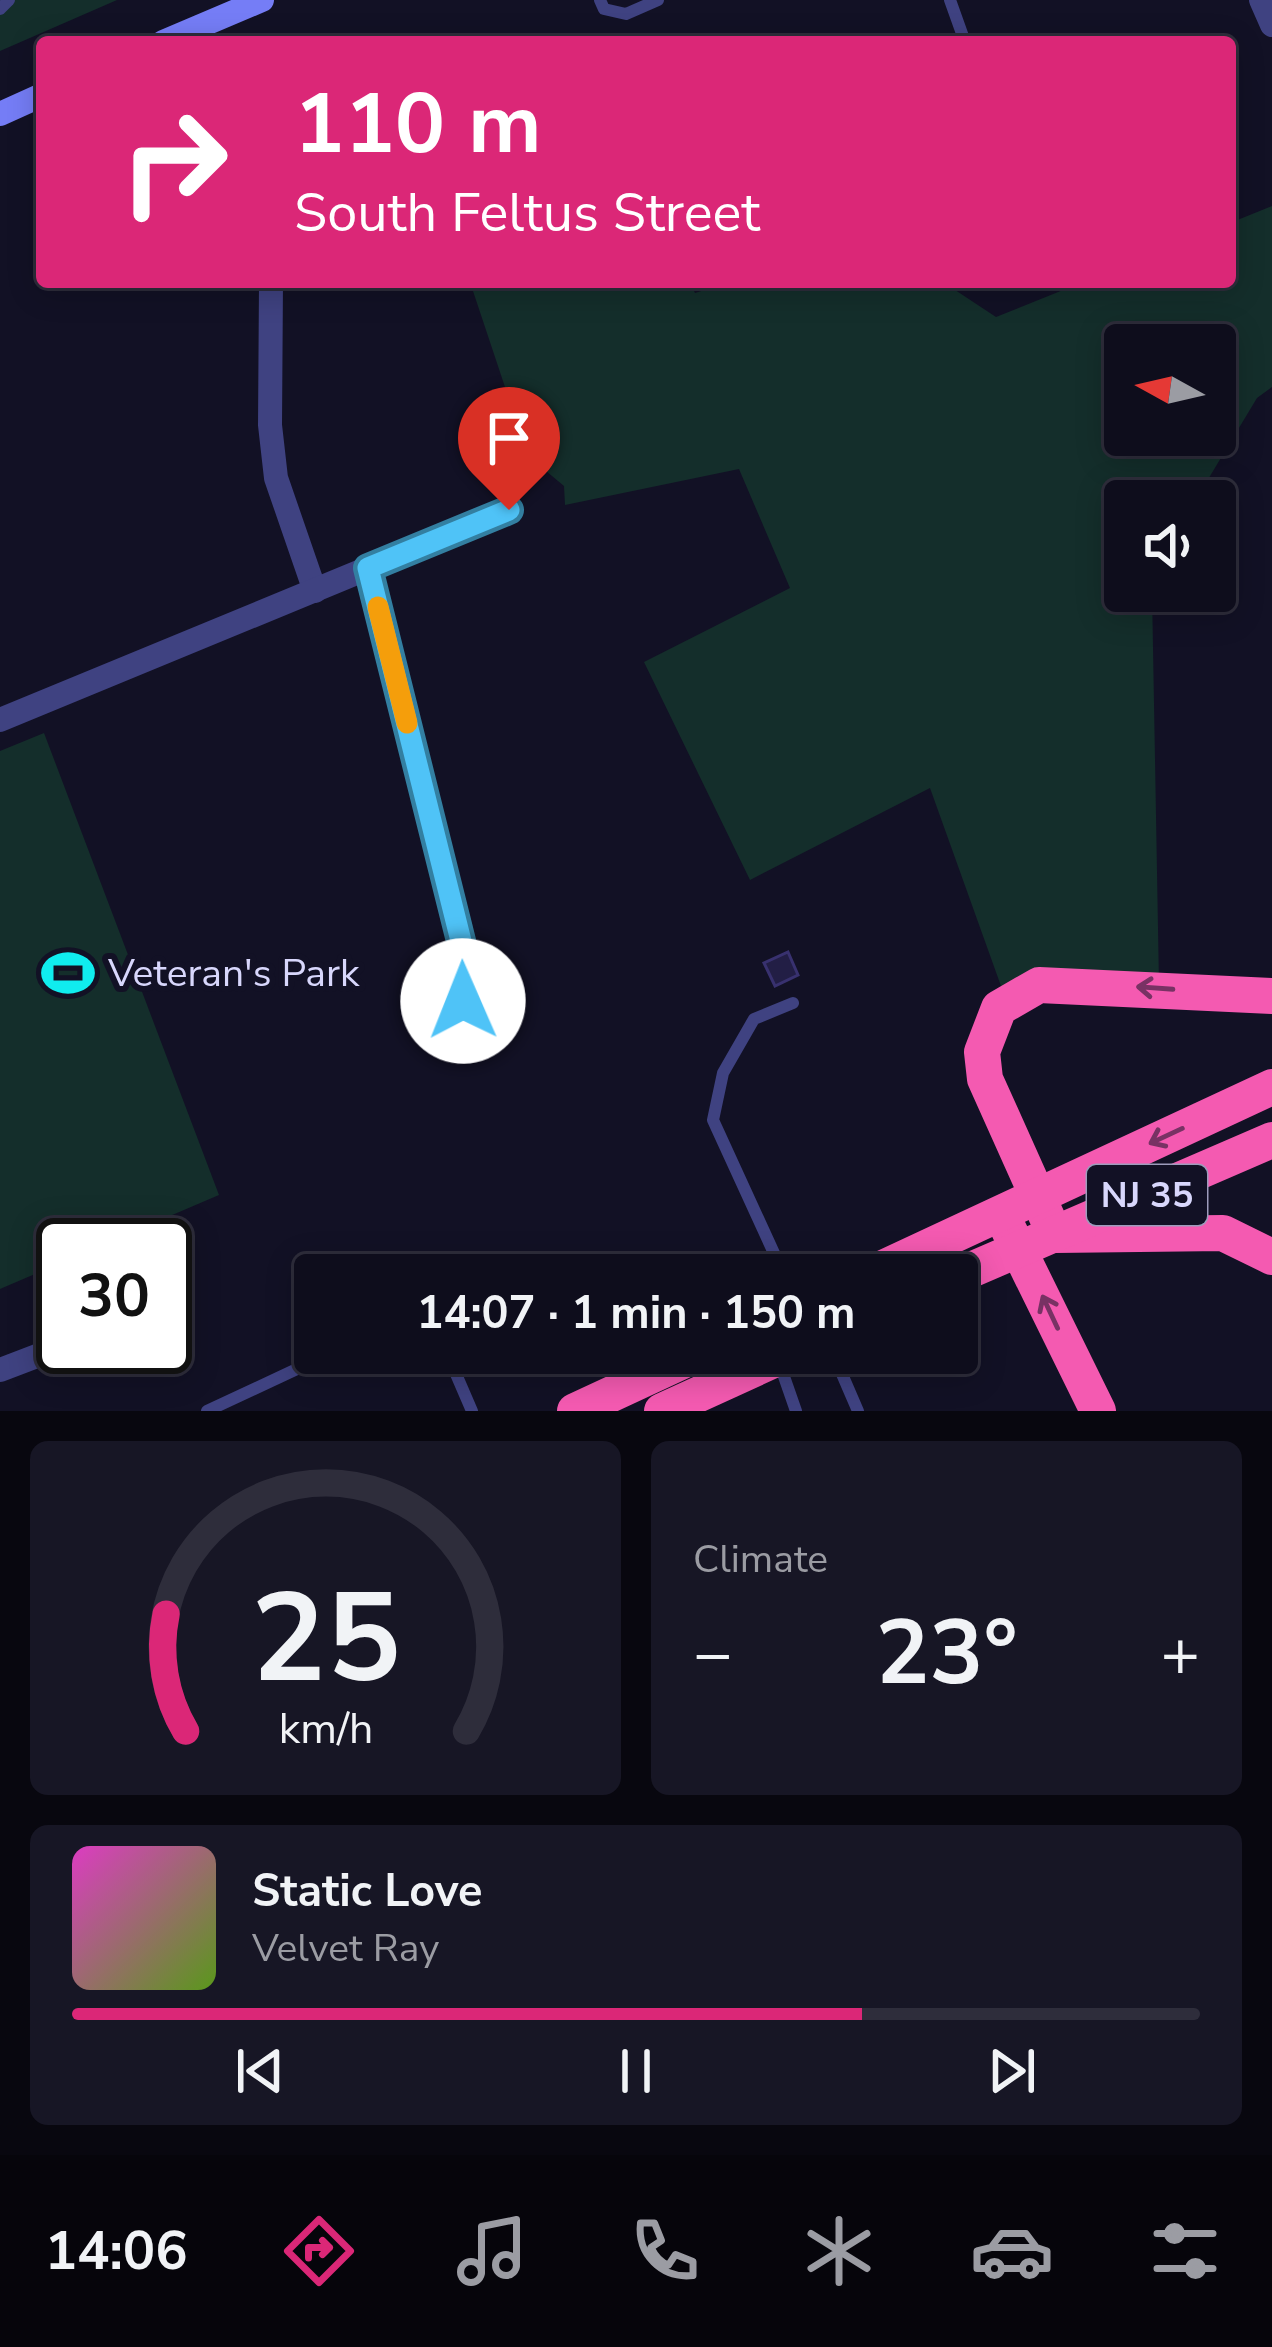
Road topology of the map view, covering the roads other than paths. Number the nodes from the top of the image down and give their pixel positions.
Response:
1 (262, 0) edge
2 (600, 0) edge
3 (658, 0) edge
4 (950, 0) edge
5 (1261, 0) edge
6 (1272, 25) edge
7 (186, 36) edge
8 (963, 36) edge
9 (36, 98) edge
10 (0, 114) edge
11 (271, 288) edge
12 (509, 510) dead end
13 (368, 568) junction
14 (315, 591) junction
15 (0, 720) edge
16 (1272, 996) edge
17 (793, 1003) dead end
18 (442, 1029) dead end
19 (1272, 1087) edge
20 (1272, 1140) edge
21 (1035, 1197) junction
22 (1000, 1214) junction
23 (1055, 1235) junction
24 (1020, 1247) junction
25 (774, 1254) edge
26 (913, 1254) edge
27 (1272, 1257) edge
28 (978, 1266) edge
29 (36, 1356) edge
30 (0, 1370) edge
31 (294, 1370) edge
32 (456, 1374) edge
33 (655, 1374) edge
34 (743, 1374) edge
35 (787, 1374) edge
36 (842, 1374) edge
37 (207, 1411) edge
38 (472, 1411) edge
39 (575, 1411) edge
40 (662, 1411) edge
41 (796, 1411) edge
42 (858, 1411) edge
43 (1098, 1411) edge

1 - 7 street
2 - 3 lane
4 - 8 lane
5 - 6 street
9 - 10 street
11 - 14 street
12 - 13 street
13 - 14 street
13 - 18 street
14 - 15 street
16 -> 21 highway
17 - 25 lane
19 -> 21 highway, NJ 35
20 - 23 highway, NJ 35
21 - 22 highway, NJ 35
21 - 23 highway
22 - 24 highway
22 - 26 highway, NJ 35
23 - 24 highway, NJ 35
23 - 27 highway
24 - 28 highway, NJ 35
43 -> 24 highway
29 - 30 street
31 - 37 lane
32 - 38 lane
33 - 39 highway
34 - 40 highway
35 - 41 lane
36 - 42 lane

